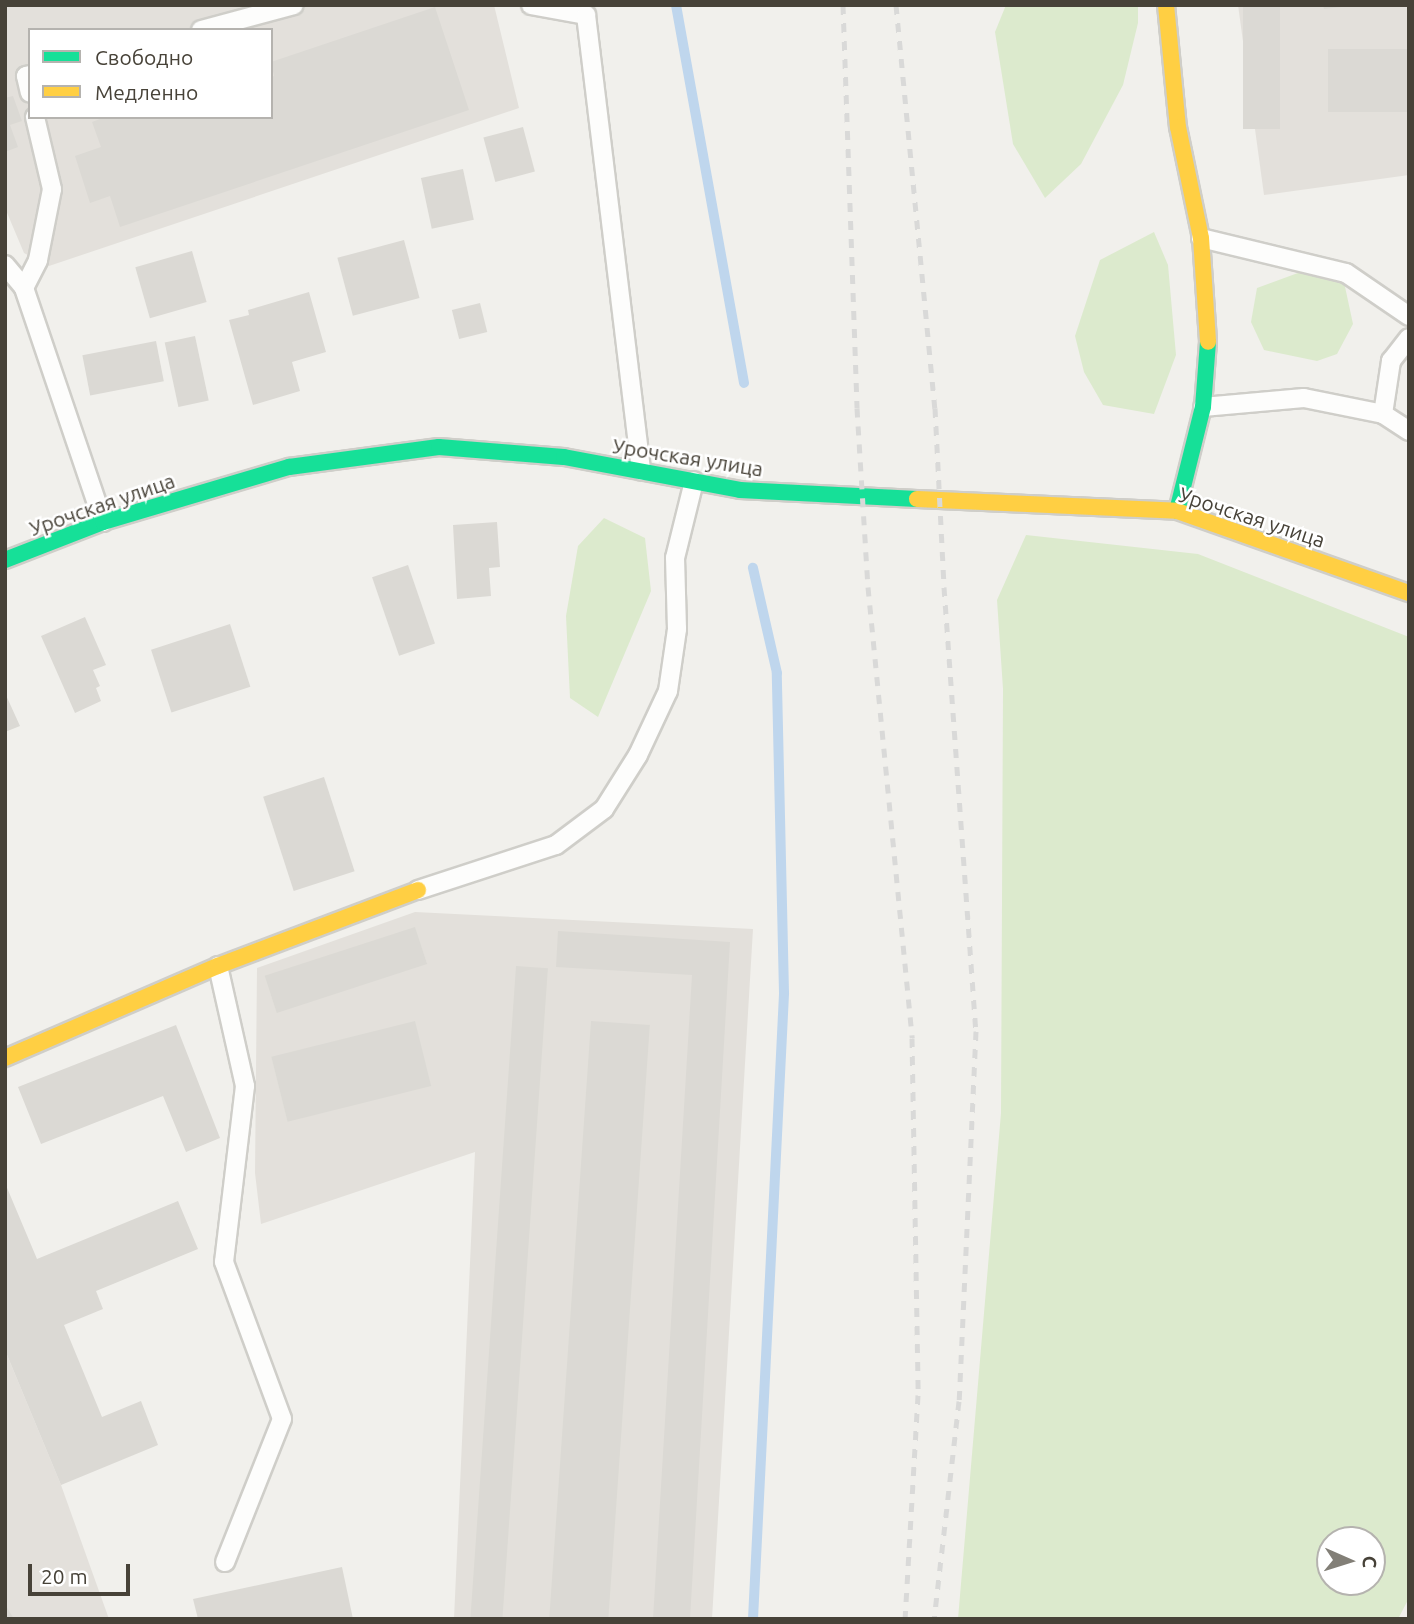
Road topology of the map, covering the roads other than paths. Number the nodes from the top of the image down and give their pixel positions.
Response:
1 (294, 5) edge
2 (531, 5) edge
3 (1166, 5) edge
4 (208, 28) edge
5 (35, 119) edge
6 (1201, 238) junction
7 (5, 265) edge
8 (24, 288) junction
9 (1409, 316) edge
10 (1409, 338) edge
11 (1203, 407) junction
12 (1383, 414) junction
13 (1409, 431) edge
14 (641, 471) junction
15 (694, 481) junction
16 (1177, 511) junction
17 (103, 522) junction
18 (5, 560) edge
19 (1409, 593) edge
20 (418, 890) joint
21 (218, 966) junction
22 (5, 1058) edge
23 (225, 1562) dead end

1 - 4 lane
2 - 14 lane
3 - 6 main road
5 - 8 lane
6 - 9 lane
6 - 11 main road
7 - 8 lane
8 - 17 lane
10 - 12 lane
11 - 12 lane
11 - 16 main road
12 - 13 lane
14 - 15 main road, Урочская улица
14 - 17 main road, Урочская улица
15 - 16 main road, Урочская улица
15 - 20 lane
16 - 19 main road, Урочская улица
17 - 18 main road, Урочская улица
20 - 21 main road
21 - 22 main road
21 - 23 lane

